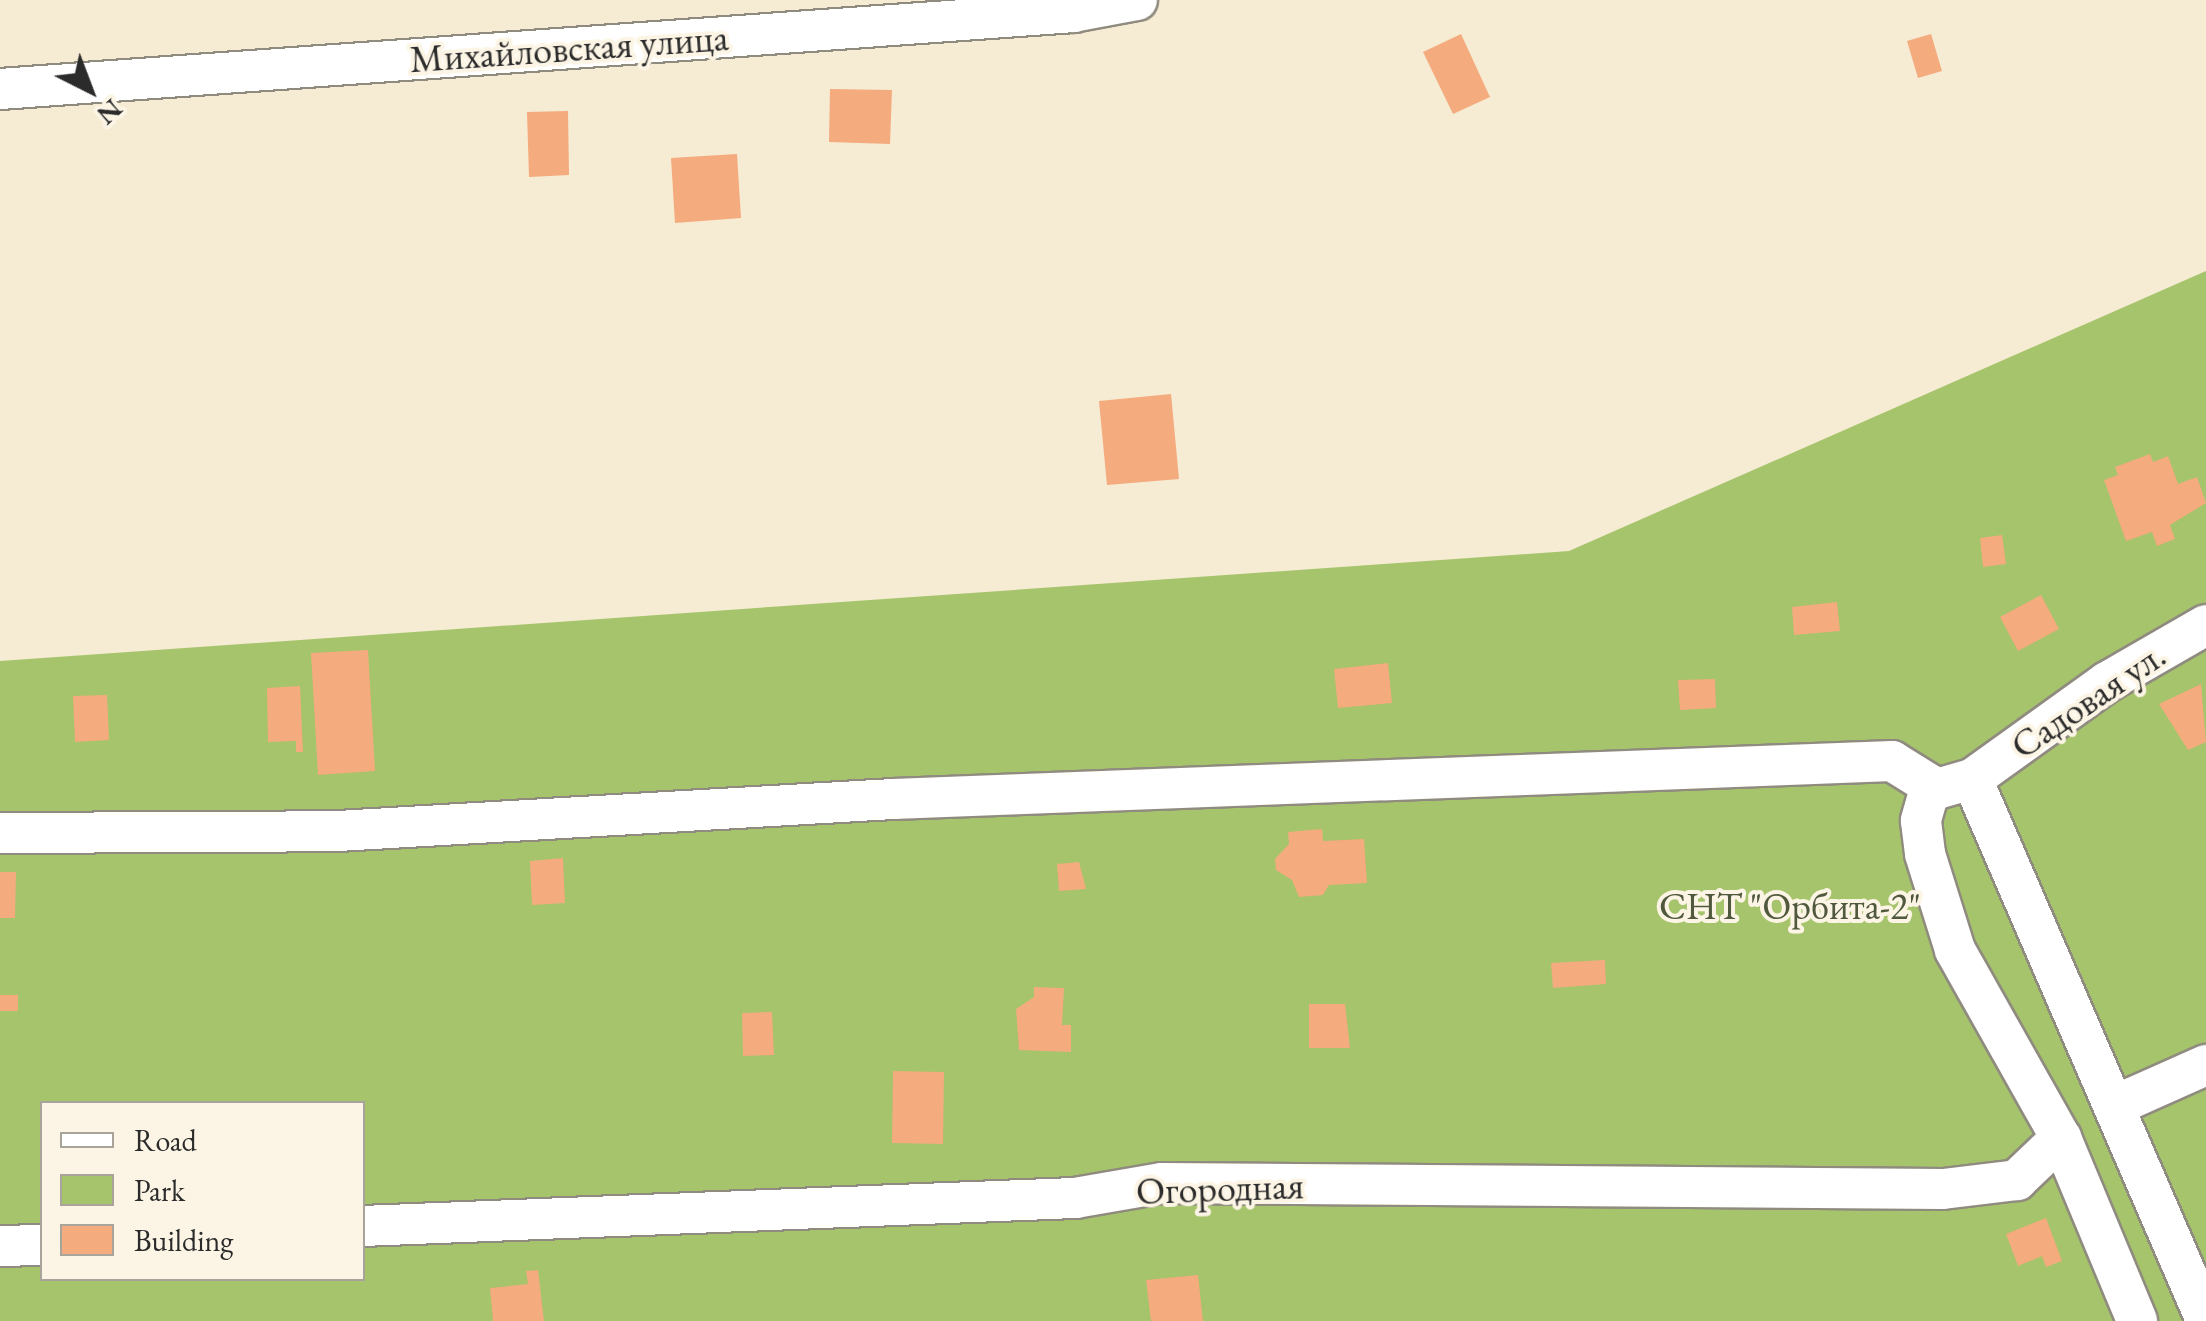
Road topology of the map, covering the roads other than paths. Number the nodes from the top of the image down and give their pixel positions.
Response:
1 (1137, 0) edge
2 (0, 89) edge
3 (2206, 626) edge
4 (1972, 779) junction
5 (1931, 785) junction
6 (0, 833) edge
7 (2206, 1065) edge
8 (2114, 1106) junction
9 (2061, 1138) junction
10 (365, 1226) edge
11 (40, 1245) edge
12 (0, 1246) edge
13 (2206, 1320) edge
14 (2137, 1321) edge

1 - 2 street, Михайловская улица
3 - 4 street, Садовая ул.
4 - 5 street
4 - 8 street
5 - 6 street
5 - 9 street
7 - 8 street
8 - 13 street
9 - 10 street, Огородная
9 - 14 street
11 - 12 street

